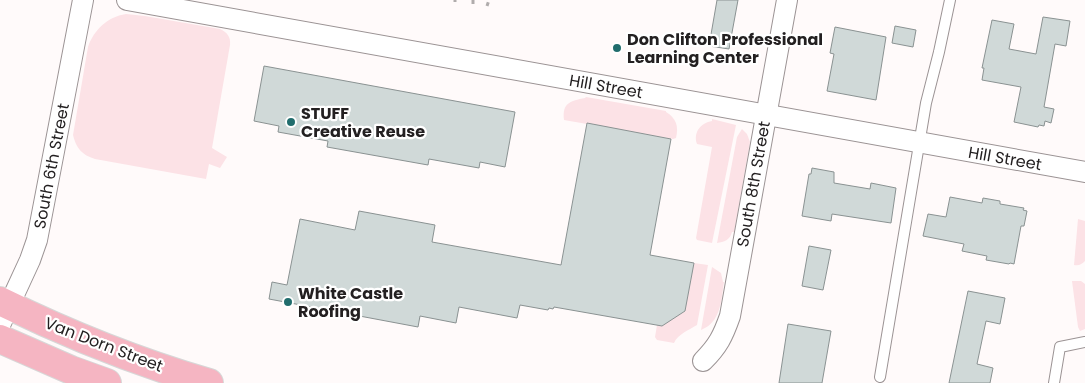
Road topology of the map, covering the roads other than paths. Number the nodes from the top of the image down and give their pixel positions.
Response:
1 (83, 0) edge
2 (127, 0) edge
3 (787, 0) edge
4 (950, 0) edge
5 (766, 115) junction
6 (920, 143) junction
7 (1085, 172) edge
8 (3, 311) edge
9 (0, 339) edge
10 (1085, 342) edge
11 (703, 361) dead end
12 (880, 377) dead end
13 (107, 383) edge
14 (209, 383) edge
15 (1054, 383) edge

1 - 8 street, South 6th Street
2 - 5 street, Hill Street
3 - 5 street, South 8th Street
4 - 6 lane
5 - 6 street, Hill Street
5 - 11 street, South 8th Street
6 - 7 street, Hill Street
6 - 12 lane
8 - 14 main road, Van Dorn Street
9 - 13 main road
10 - 15 lane

